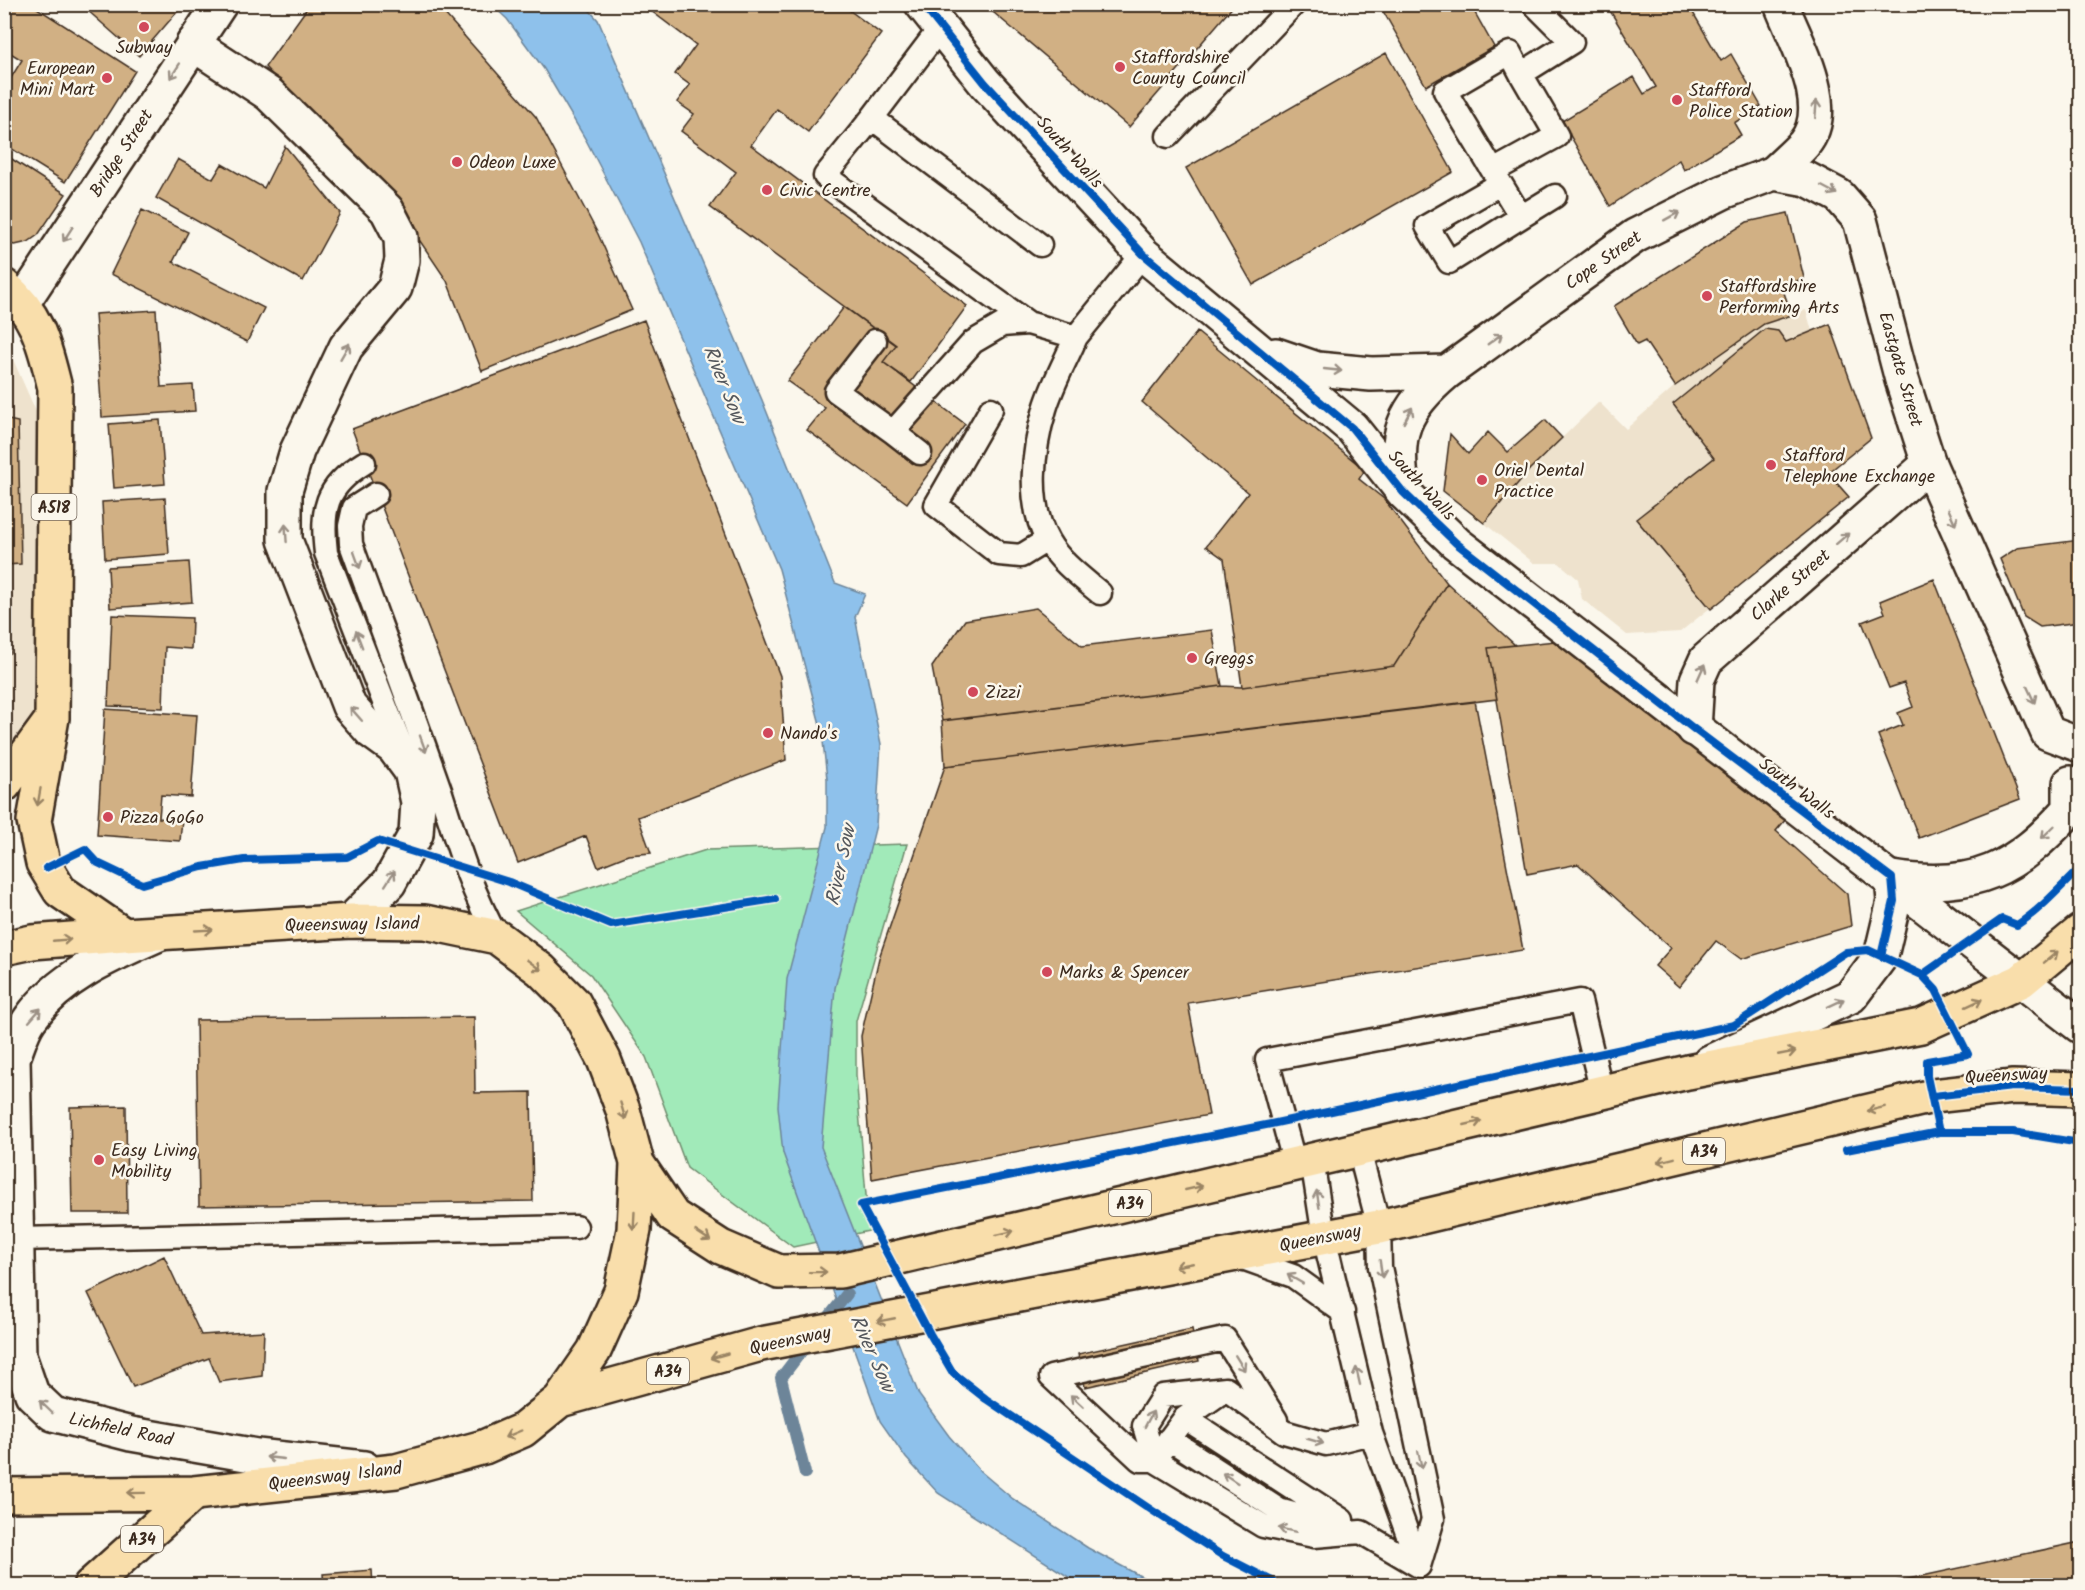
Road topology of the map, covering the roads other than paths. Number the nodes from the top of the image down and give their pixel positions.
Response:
1 (220, 4) edge
2 (1294, 4) edge
3 (1534, 4) edge
4 (1781, 4) edge
5 (932, 16) edge
6 (193, 44) junction
7 (1521, 74) junction
8 (872, 118) junction
9 (1168, 136) dead end
10 (1774, 173) junction
11 (1496, 178) junction
12 (1555, 195) dead end
13 (1521, 217) junction
14 (1040, 245) dead end
15 (1143, 254) junction
16 (14, 295) edge
17 (1028, 323) junction
18 (1076, 337) junction
19 (875, 341) dead end
20 (1257, 349) junction
21 (1447, 372) junction
22 (991, 409) dead end
23 (893, 432) junction
24 (920, 453) dead end
25 (364, 463) dead end
26 (1929, 464) junction
27 (1403, 492) junction
28 (376, 494) dead end
29 (1047, 540) junction
30 (1100, 593) dead end
31 (52, 718) junction
32 (1694, 729) junction
33 (2048, 732) junction
34 (2080, 745) edge
35 (411, 771) junction
36 (4, 786) edge
37 (2075, 789) edge
38 (1892, 879) junction
39 (351, 921) junction
40 (161, 932) junction
41 (2080, 932) edge
42 (124, 934) junction
43 (497, 937) junction
44 (4, 948) edge
45 (2021, 981) junction
46 (2080, 1026) edge
47 (1688, 1072) junction
48 (2080, 1089) edge
49 (1602, 1093) junction
50 (1359, 1150) junction
51 (1304, 1162) junction
52 (637, 1163) junction
53 (576, 1227) dead end
54 (1379, 1227) junction
55 (1324, 1237) junction
56 (17, 1239) junction
57 (1234, 1255) junction
58 (1343, 1312) junction
59 (12, 1356) edge
60 (1226, 1389) junction
61 (560, 1400) junction
62 (1185, 1418) junction
63 (1284, 1432) junction
64 (1371, 1433) junction
65 (1169, 1439) junction
66 (1154, 1460) junction
67 (396, 1471) junction
68 (194, 1492) junction
69 (4, 1495) edge
70 (1361, 1532) junction
71 (1419, 1566) junction
72 (90, 1586) edge

1 - 6 street, Bridge Street
2 - 9 lane
3 - 7 lane
10 -> 4 street
5 - 8 lane
5 - 15 street, South Walls
6 -> 16 street, Bridge Street
35 -> 6 street
7 - 11 lane
7 - 11 lane
8 - 14 lane
8 - 17 lane
21 -> 10 street, Cope Street
10 -> 26 street, Eastgate Street
11 - 13 lane
11 - 13 lane
12 - 13 lane
15 - 18 lane
15 - 20 street, South Walls
16 - 31 highway, A518
17 - 18 lane
17 - 23 lane
18 - 29 lane
19 - 23 lane
20 -> 21 street
20 - 27 street, South Walls
27 -> 21 street, Cope Street
22 - 29 lane
23 - 24 lane
35 -> 25 lane
32 -> 26 street, Clarke Street
26 -> 33 street, Eastgate Street
27 - 32 street, South Walls
28 -> 43 lane
29 - 30 lane
31 - 36 highway
31 -> 42 highway, A518
32 - 38 street, South Walls
33 - 34 street
33 - 37 street, Eastgate Street
39 -> 35 street
37 -> 38 street, Eastgate Street
38 - 45 street, South Walls
47 -> 38 street
40 -> 39 highway, Queensway Island
39 - 43 highway, Queensway Island
40 - 42 highway, Queensway Island
56 -> 40 street, Lichfield Road
45 -> 41 highway, A34
44 -> 42 highway, Queensway Island
43 -> 52 highway, Queensway Island
45 - 46 street, South Walls
47 -> 45 highway, A34
47 - 49 highway, A34
48 -> 54 highway, Queensway / A34
50 -> 49 highway, A34
49 - 51 lane
50 - 51 highway, A34
50 - 54 lane
52 -> 51 highway, A34
55 -> 51 lane
52 -> 61 highway, Queensway Island
53 - 56 lane
54 - 55 highway, Queensway / A34
54 -> 71 lane
55 - 57 highway, Queensway / A34
55 - 58 lane
56 - 59 street, Lichfield Road
58 -> 57 lane
57 -> 61 highway, Queensway / A34
64 -> 58 lane
67 -> 59 street, Lichfield Road
60 - 62 lane
60 - 63 lane
66 -> 60 lane
61 -> 67 highway, Queensway Island
62 - 65 lane
62 - 70 lane
63 -> 64 lane
66 -> 63 lane
64 - 71 lane
65 - 66 lane
70 -> 65 lane
70 -> 66 lane
67 - 68 highway, Queensway Island
68 -> 69 highway, Queensway Island
68 - 72 highway, A34
70 - 71 lane

